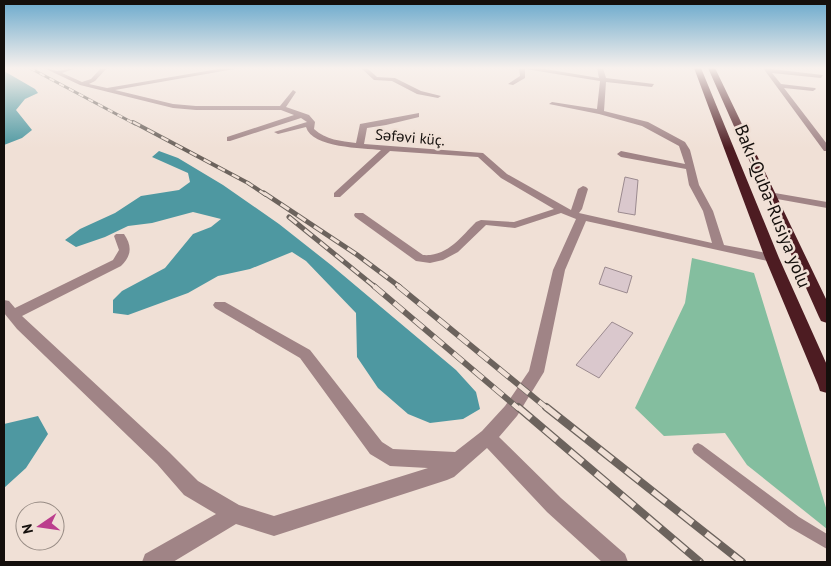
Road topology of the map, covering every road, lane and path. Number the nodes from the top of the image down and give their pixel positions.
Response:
1 (129, 94) edge
2 (291, 94) edge
3 (430, 94) edge
4 (601, 94) edge
5 (708, 94) edge
6 (723, 94) edge
7 (785, 94) edge
8 (438, 96) dead end
9 (552, 104) dead end
10 (282, 108) junction
11 (600, 112) junction
12 (302, 115) junction
13 (416, 115) dead end
14 (310, 124) junction
15 (278, 132) dead end
16 (230, 139) dead end
17 (360, 146) junction
18 (388, 149) junction
19 (827, 149) edge
20 (621, 154) dead end
21 (689, 168) junction
22 (583, 189) dead end
23 (337, 195) dead end
24 (769, 195) junction
25 (827, 205) edge
26 (572, 214) junction
27 (358, 215) dead end
28 (120, 236) dead end
29 (719, 248) junction
30 (772, 258) junction
31 (220, 305) dead end
32 (9, 310) edge
33 (827, 317) edge
34 (827, 385) edge
35 (488, 437) junction
36 (698, 449) dead end
37 (457, 461) junction
38 (235, 514) junction
39 (827, 542) edge
40 (153, 562) edge
41 (618, 562) edge

1 - 10 street, Səfəvi küç.
2 - 10 street
3 - 8 street
4 - 11 street
5 - 30 highway, Bakı-Quba-Rusiya yolu
6 - 24 highway, Bakı-Quba-Rusiya yolu
7 - 19 street
9 - 11 street
10 - 12 street, Səfəvi küç.
11 - 21 street
12 - 14 street, Səfəvi küç.
12 - 16 street
13 - 17 street
14 - 15 street
14 - 17 street, Səfəvi küç.
17 - 18 street, Səfəvi küç.
18 - 23 street
18 - 26 street, Səfəvi küç.
20 - 21 street
21 - 29 street
22 - 26 street
24 - 25 street
24 - 33 highway, Bakı-Quba-Rusiya yolu
26 - 27 street
26 - 29 street, Səfəvi küç.
26 - 35 street
28 - 32 street
29 - 30 street, Səfəvi küç.
30 - 34 highway, Bakı-Quba-Rusiya yolu
31 - 37 street
32 - 38 street
35 - 37 street
35 - 41 street
36 - 39 lane
37 - 38 street
38 - 40 street

